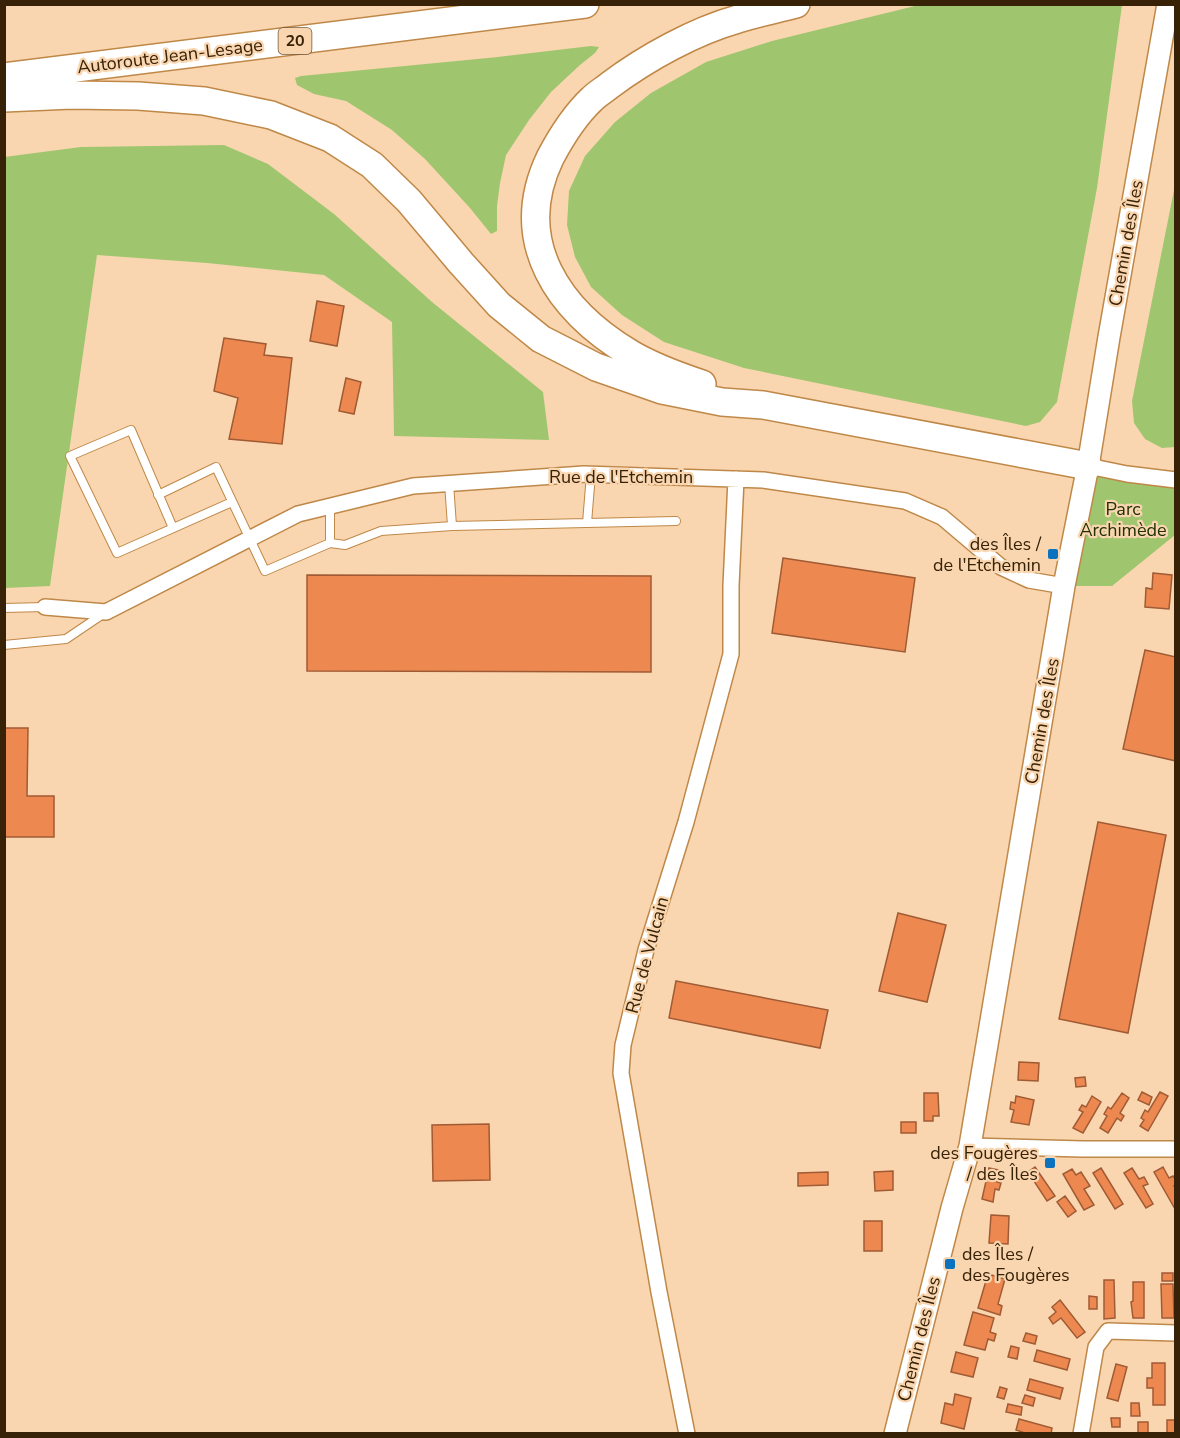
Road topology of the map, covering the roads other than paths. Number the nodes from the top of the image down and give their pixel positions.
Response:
1 (585, 4) edge
2 (796, 4) edge
3 (1168, 4) edge
4 (4, 77) edge
5 (4, 98) edge
6 (763, 405) junction
7 (1088, 466) junction
8 (591, 474) junction
9 (735, 479) junction
10 (1176, 480) edge
11 (449, 483) junction
12 (158, 495) junction
13 (232, 501) junction
14 (330, 506) junction
15 (676, 521) dead end
16 (587, 523) junction
17 (452, 526) junction
18 (173, 528) junction
19 (249, 539) junction
20 (330, 543) junction
21 (1064, 586) junction
22 (45, 607) joint
23 (4, 608) edge
24 (106, 612) junction
25 (4, 645) edge
26 (970, 1146) junction
27 (1176, 1149) edge
28 (1176, 1333) edge
29 (687, 1434) edge
30 (895, 1434) edge
31 (1081, 1434) edge

1 - 4 highway, Autoroute Jean-Lesage / 20
2 - 6 highway
3 - 7 street, Chemin des Îles
5 - 6 highway
6 - 7 highway
7 - 10 street
7 - 21 street, Chemin des Îles
8 - 9 street, Rue de l'Etchemin
8 - 11 street, Rue de l'Etchemin
8 - 16 lane
9 - 21 street, Rue de l'Etchemin
9 - 29 street, Rue de Vulcain
11 - 14 street, Rue de l'Etchemin
11 - 17 lane
12 - 13 lane
12 - 18 lane
12 - 18 lane
13 - 18 lane
13 - 19 lane
14 - 19 street, Rue de l'Etchemin
14 - 20 lane
15 - 16 lane
16 - 17 lane
17 - 20 lane
19 - 20 lane
19 - 24 street, Rue de l'Etchemin
21 - 26 street, Chemin des Îles
22 - 23 lane
22 - 24 street
24 - 25 lane, Rue de l'Etchemin
26 - 27 street
26 - 30 street, Chemin des Îles
28 - 31 street

